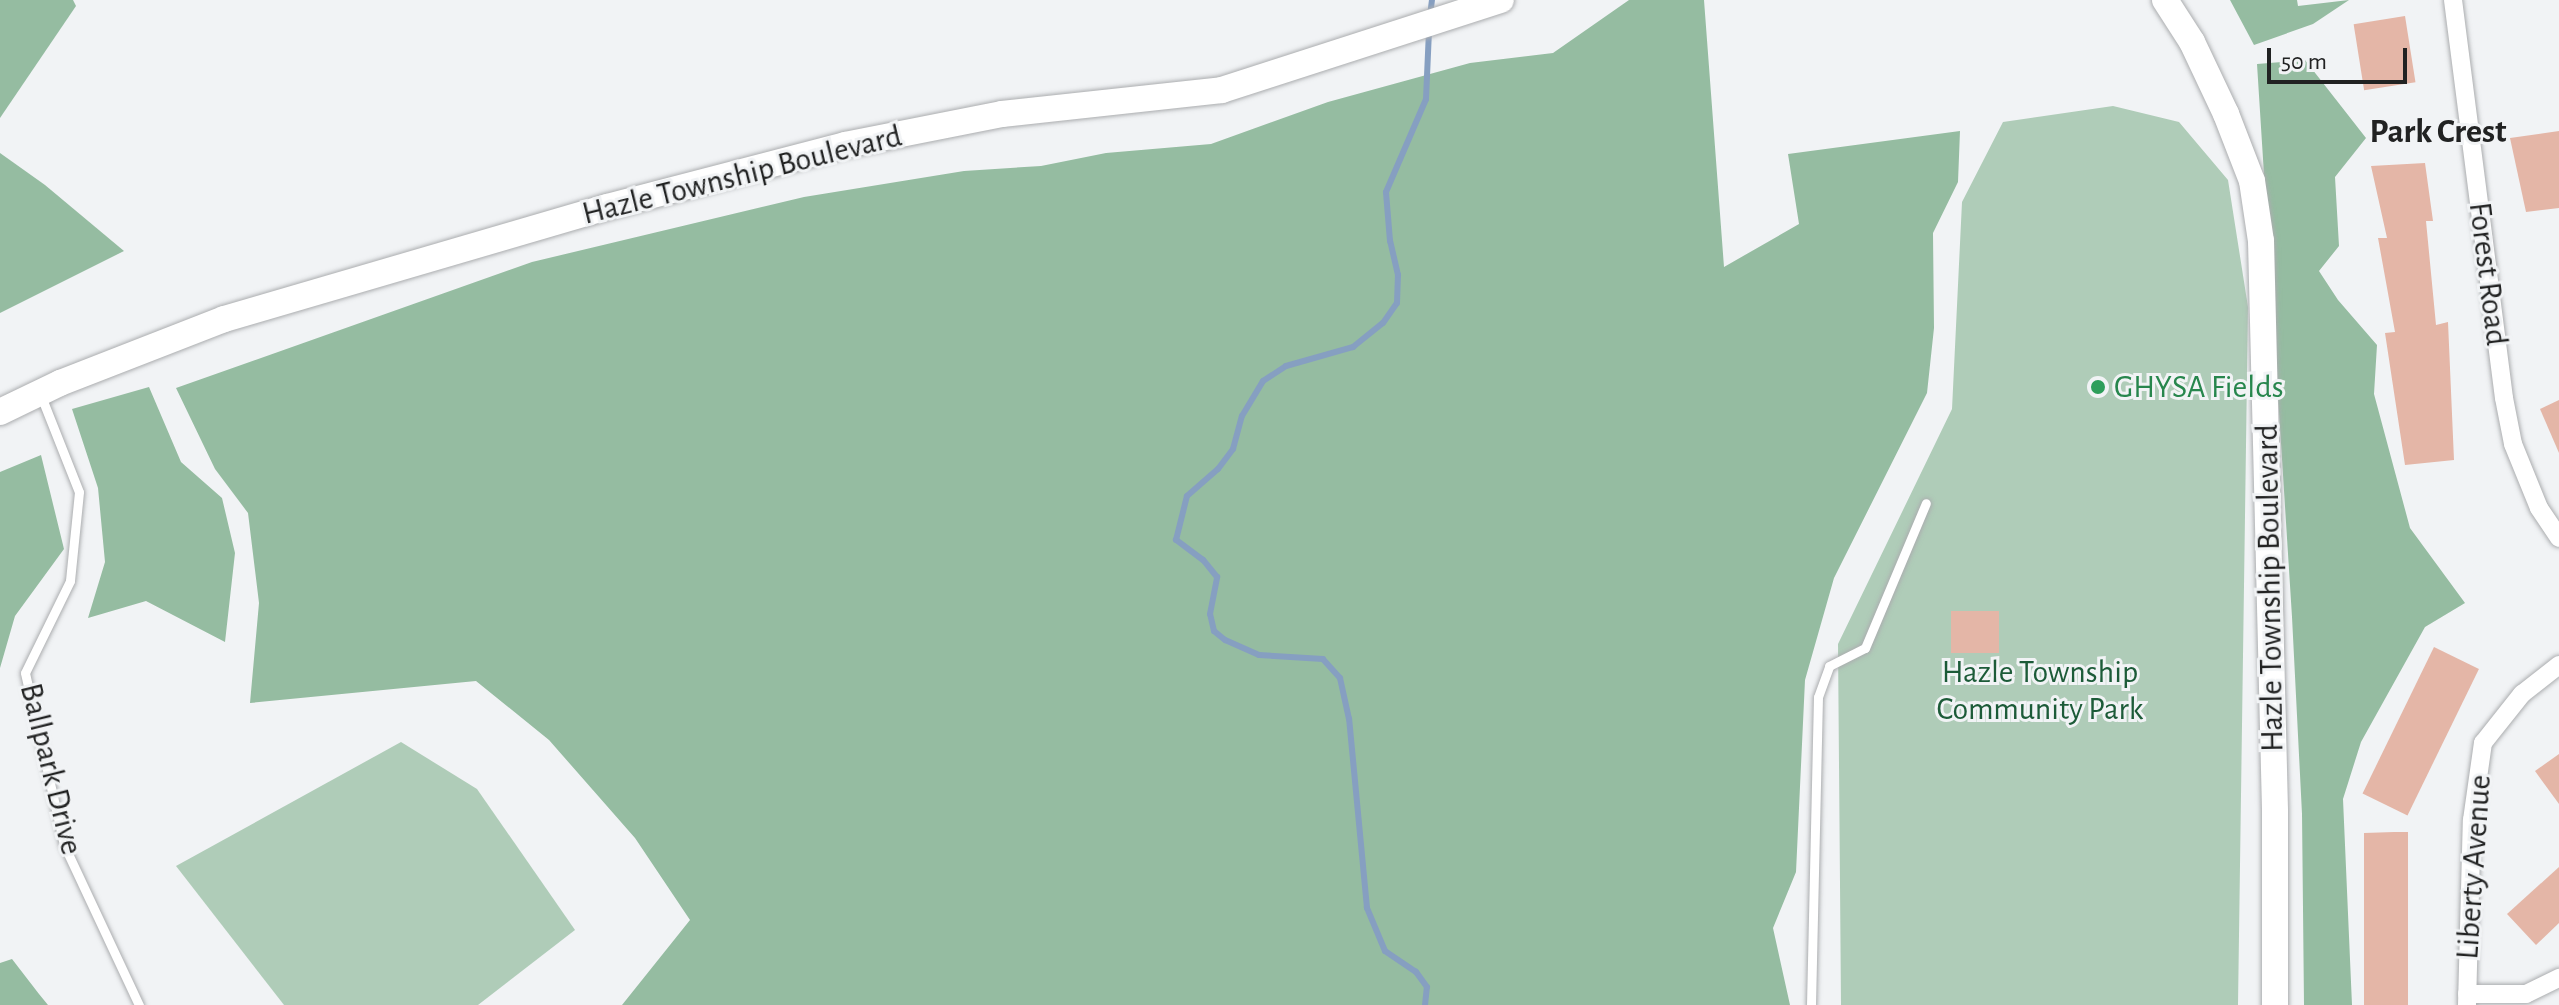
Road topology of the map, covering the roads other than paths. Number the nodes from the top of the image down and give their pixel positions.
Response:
1 (1501, 0) edge
2 (2165, 0) edge
3 (2453, 0) edge
4 (40, 393) junction
5 (0, 412) edge
6 (1926, 503) dead end
7 (2559, 538) edge
8 (2559, 665) edge
9 (2559, 978) edge
10 (2467, 999) edge
11 (139, 1005) edge
12 (1811, 1005) edge
13 (2275, 1005) edge

1 - 4 street, Hazle Township Boulevard
2 - 13 street, Hazle Township Boulevard
3 - 7 street, Forest Road
4 - 5 street, Hazle Township Boulevard
4 - 11 lane, Ballpark Drive
6 - 12 lane
8 - 10 street, Liberty Avenue
9 - 10 street

